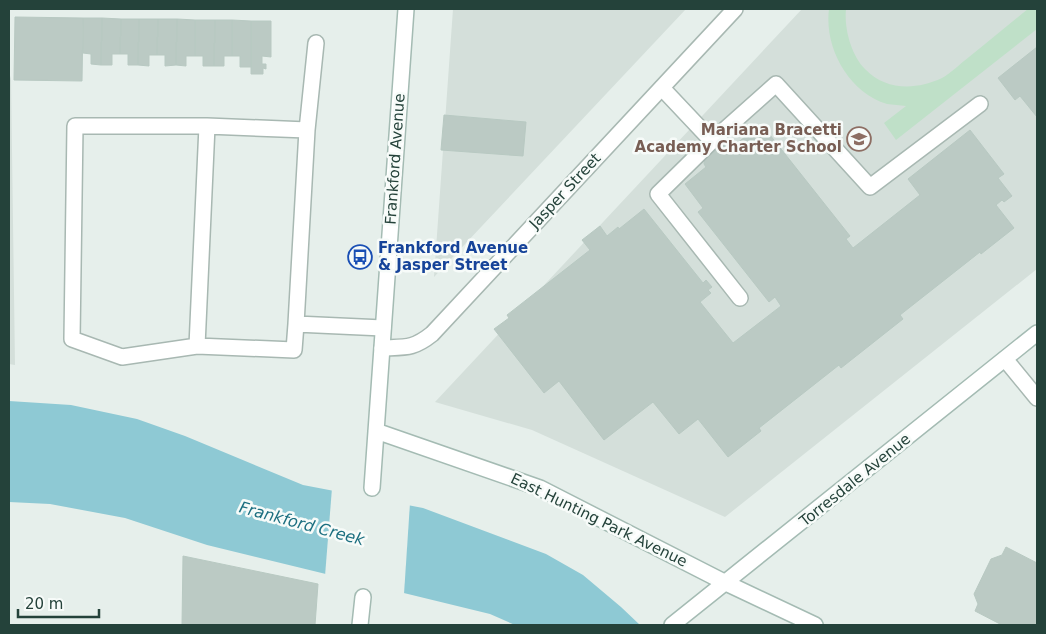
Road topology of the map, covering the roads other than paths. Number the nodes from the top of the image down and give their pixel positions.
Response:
1 (406, 9) edge
2 (735, 9) edge
3 (316, 43) dead end
4 (662, 88) junction
5 (980, 104) dead end
6 (207, 126) junction
7 (307, 130) junction
8 (712, 141) junction
9 (740, 298) dead end
10 (296, 324) junction
11 (383, 328) junction
12 (1037, 333) edge
13 (197, 346) junction
14 (382, 348) junction
15 (1005, 359) junction
16 (1037, 398) edge
17 (376, 431) junction
18 (372, 488) dead end
19 (726, 583) junction
20 (363, 597) dead end
21 (794, 621) edge
22 (360, 625) edge
23 (672, 625) edge
24 (815, 625) edge

1 - 11 main road, Frankford Avenue
2 - 4 main road, Jasper Street
3 - 7 main road
4 - 8 main road
4 - 14 main road, Jasper Street
5 - 8 main road
6 - 7 main road
6 - 13 main road
6 - 13 main road
7 - 10 main road
8 - 9 main road
10 - 11 main road
10 - 13 main road
11 - 14 main road, Frankford Avenue
12 - 15 main road, Torresdale Avenue
14 - 17 main road, Frankford Avenue
15 - 16 main road
15 - 19 main road, Torresdale Avenue
17 - 18 main road, Frankford Avenue
17 - 19 main road, East Hunting Park Avenue
19 - 21 main road, East Hunting Park Avenue
19 - 23 main road, Torresdale Avenue
20 - 22 main road
21 - 24 main road, East Hunting Park Avenue

